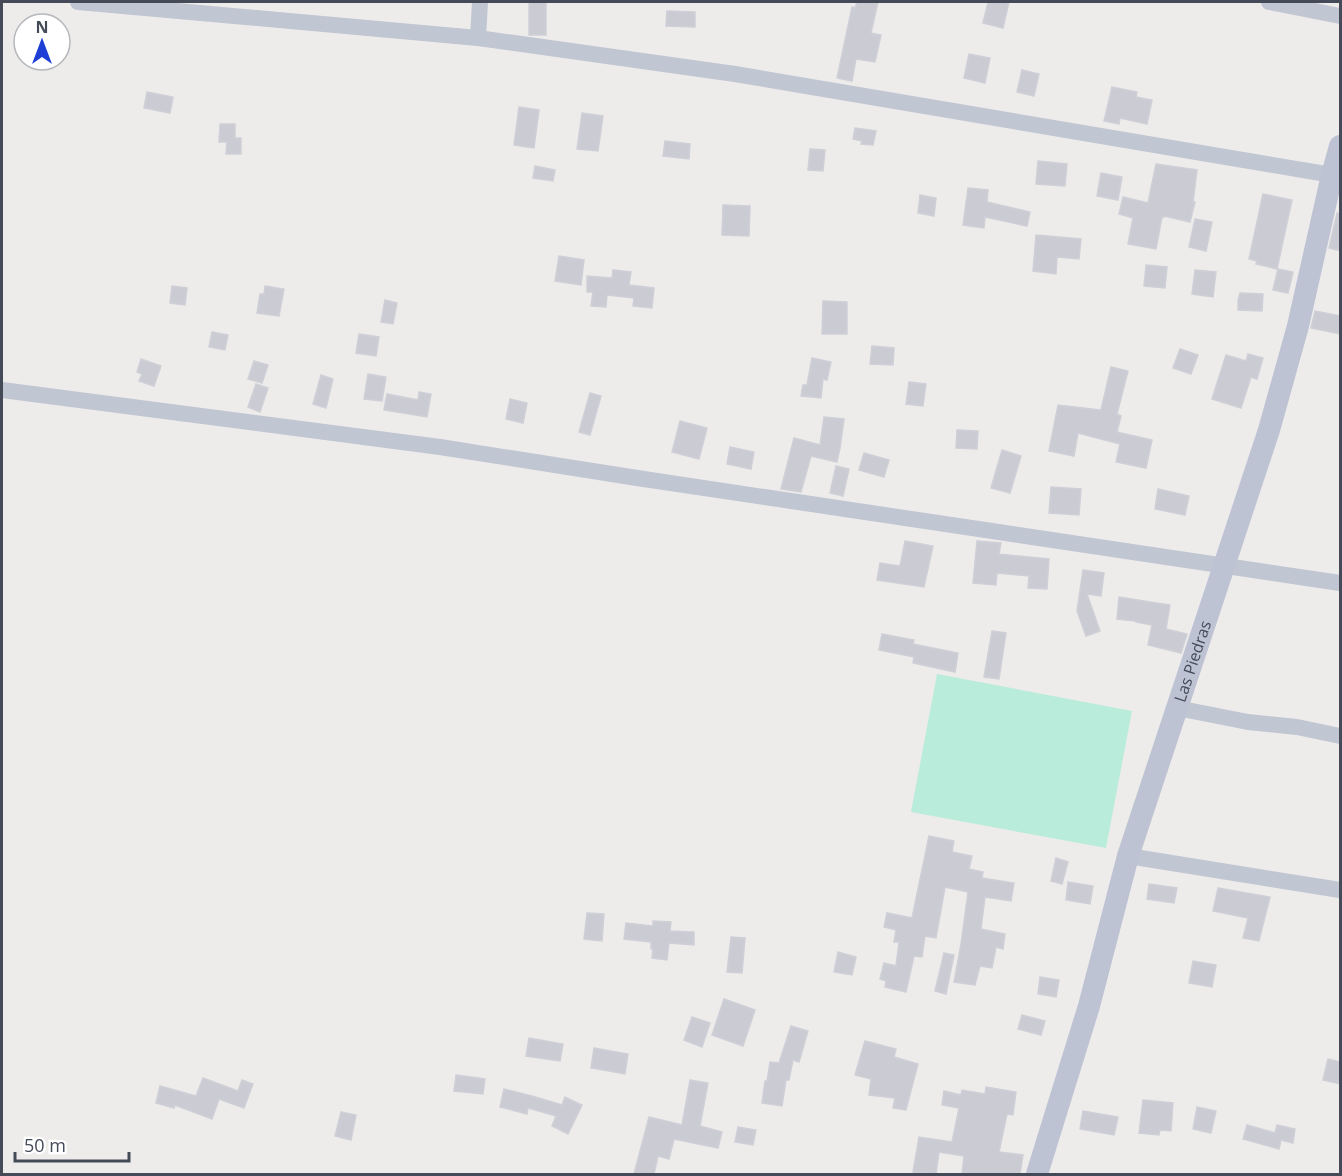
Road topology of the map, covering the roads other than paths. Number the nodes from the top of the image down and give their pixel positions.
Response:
1 (78, 2) edge
2 (480, 2) edge
3 (1269, 2) edge
4 (1341, 16) edge
5 (478, 38) junction
6 (1341, 146) edge
7 (1332, 175) junction
8 (2, 390) edge
9 (1225, 565) junction
10 (1341, 583) edge
11 (1177, 708) junction
12 (1341, 735) edge
13 (1128, 856) junction
14 (1341, 890) edge
15 (1037, 1174) edge

1 - 5 street
2 - 5 street
3 - 4 street
5 - 7 street
6 - 7 street, Las Piedras
7 - 9 street, Las Piedras
8 - 9 street
9 - 10 street
9 - 11 street, Las Piedras
11 - 12 street
11 - 13 street, Las Piedras
13 - 14 street
13 - 15 street, Las Piedras

